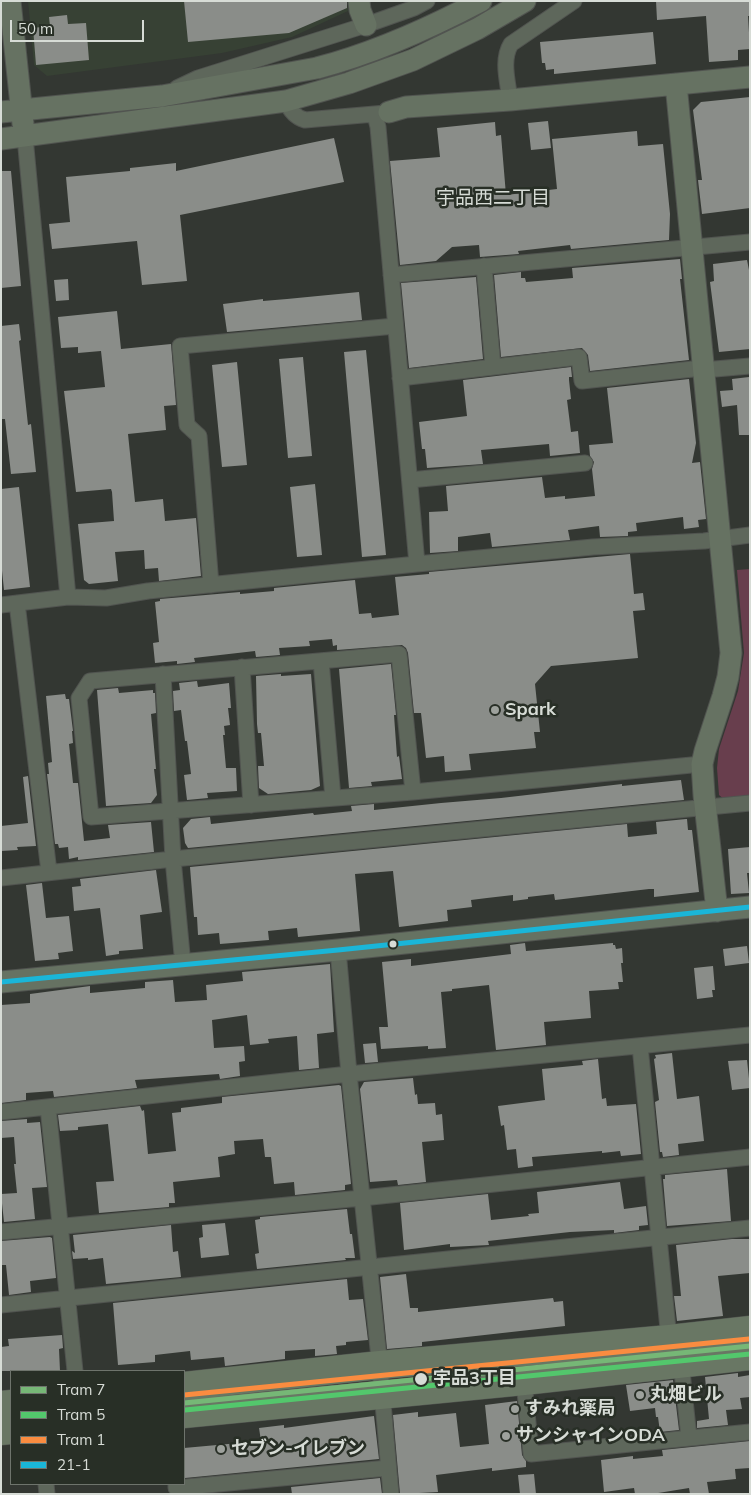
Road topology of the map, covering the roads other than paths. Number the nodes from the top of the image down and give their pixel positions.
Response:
1 (10, 1) edge
2 (360, 1) edge
3 (427, 1) edge
4 (481, 1) edge
5 (525, 1) edge
6 (574, 1) edge
7 (366, 25) junction
8 (750, 77) edge
9 (676, 84) junction
10 (162, 96) junction
11 (510, 100) junction
12 (286, 101) junction
13 (11, 111) edge
14 (382, 114) junction
15 (25, 137) junction
16 (1, 139) edge
17 (750, 242) edge
18 (692, 247) junction
19 (484, 266) junction
20 (390, 275) junction
21 (395, 326) junction
22 (750, 366) edge
23 (493, 367) junction
24 (704, 369) junction
25 (400, 378) junction
26 (585, 463) dead end
27 (410, 480) junction
28 (750, 535) edge
29 (720, 539) junction
30 (417, 564) junction
31 (211, 585) junction
32 (68, 597) junction
33 (17, 604) junction
34 (1, 605) edge
35 (321, 660) junction
36 (242, 667) junction
37 (163, 674) junction
38 (702, 764) junction
39 (413, 792) junction
40 (332, 798) junction
41 (750, 803) edge
42 (251, 805) junction
43 (705, 807) junction
44 (170, 812) junction
45 (173, 859) junction
46 (50, 872) junction
47 (1, 878) edge
48 (750, 907) edge
49 (717, 911) junction
50 (338, 950) junction
51 (183, 965) junction
52 (1, 982) edge
53 (750, 1035) edge
54 (640, 1046) junction
55 (349, 1074) junction
56 (48, 1108) junction
57 (1, 1112) edge
58 (750, 1157) edge
59 (652, 1168) junction
60 (362, 1198) junction
61 (60, 1227) junction
62 (750, 1228) edge
63 (1, 1232) edge
64 (659, 1237) junction
65 (370, 1266) junction
66 (67, 1298) junction
67 (1, 1305) edge
68 (750, 1330) edge
69 (675, 1350) junction
70 (750, 1356) edge
71 (380, 1365) junction
72 (75, 1370) edge
73 (524, 1381) junction
74 (185, 1386) edge
75 (382, 1395) junction
76 (185, 1414) edge
77 (750, 1432) edge
78 (689, 1438) junction
79 (388, 1468) junction
80 (176, 1485) edge
81 (391, 1494) edge

1 - 13 street
2 - 7 street
3 - 7 street
4 - 10 street
5 - 12 street
6 - 11 street
7 - 10 street
8 - 9 street
9 - 11 street
9 - 18 street
10 - 13 street
11 - 14 street
12 - 14 street
12 - 15 street
13 - 15 street
14 - 20 street
15 - 16 street
15 - 32 street
17 - 18 street
18 - 19 street
18 - 24 street
19 - 20 street
19 - 23 street
20 - 21 street
21 - 25 street
21 - 31 street
22 - 24 street
23 - 24 street
23 - 25 street
24 - 29 street
25 - 27 street
26 - 27 street
27 - 30 street
28 - 29 street
29 - 30 street
29 - 38 street
30 - 31 street
31 - 32 street
32 - 33 street
33 - 34 street
33 - 46 street
35 - 36 street
35 - 39 street
35 - 40 street
36 - 37 street
36 - 42 street
37 - 44 street
37 - 44 street
38 - 39 street
38 - 43 street
39 - 40 street
40 - 42 street
41 - 43 street
42 - 44 street
43 - 45 street
43 - 49 street
44 - 45 street
45 - 46 street
45 - 51 street
46 - 47 street
48 - 49 street
49 - 50 street
50 - 51 street
50 - 55 street
51 - 52 street
53 - 54 street
54 - 55 street
54 - 59 street
55 - 56 street
55 - 60 street
56 - 57 street
56 - 61 street
58 - 59 street
59 - 60 street
59 - 64 street
60 - 61 street
60 - 65 street
61 - 63 street
61 - 66 street
62 - 64 street
64 - 65 street
64 - 69 street
65 - 66 street
65 - 71 street
66 - 67 street
66 - 72 street
68 - 69 highway
69 - 70 highway
69 - 71 highway
69 - 73 highway
69 - 78 street
71 - 74 highway
71 - 75 street
73 - 75 highway
73 - 78 street
75 - 76 highway
75 - 79 street
77 - 78 street
79 - 80 street
79 - 81 street

